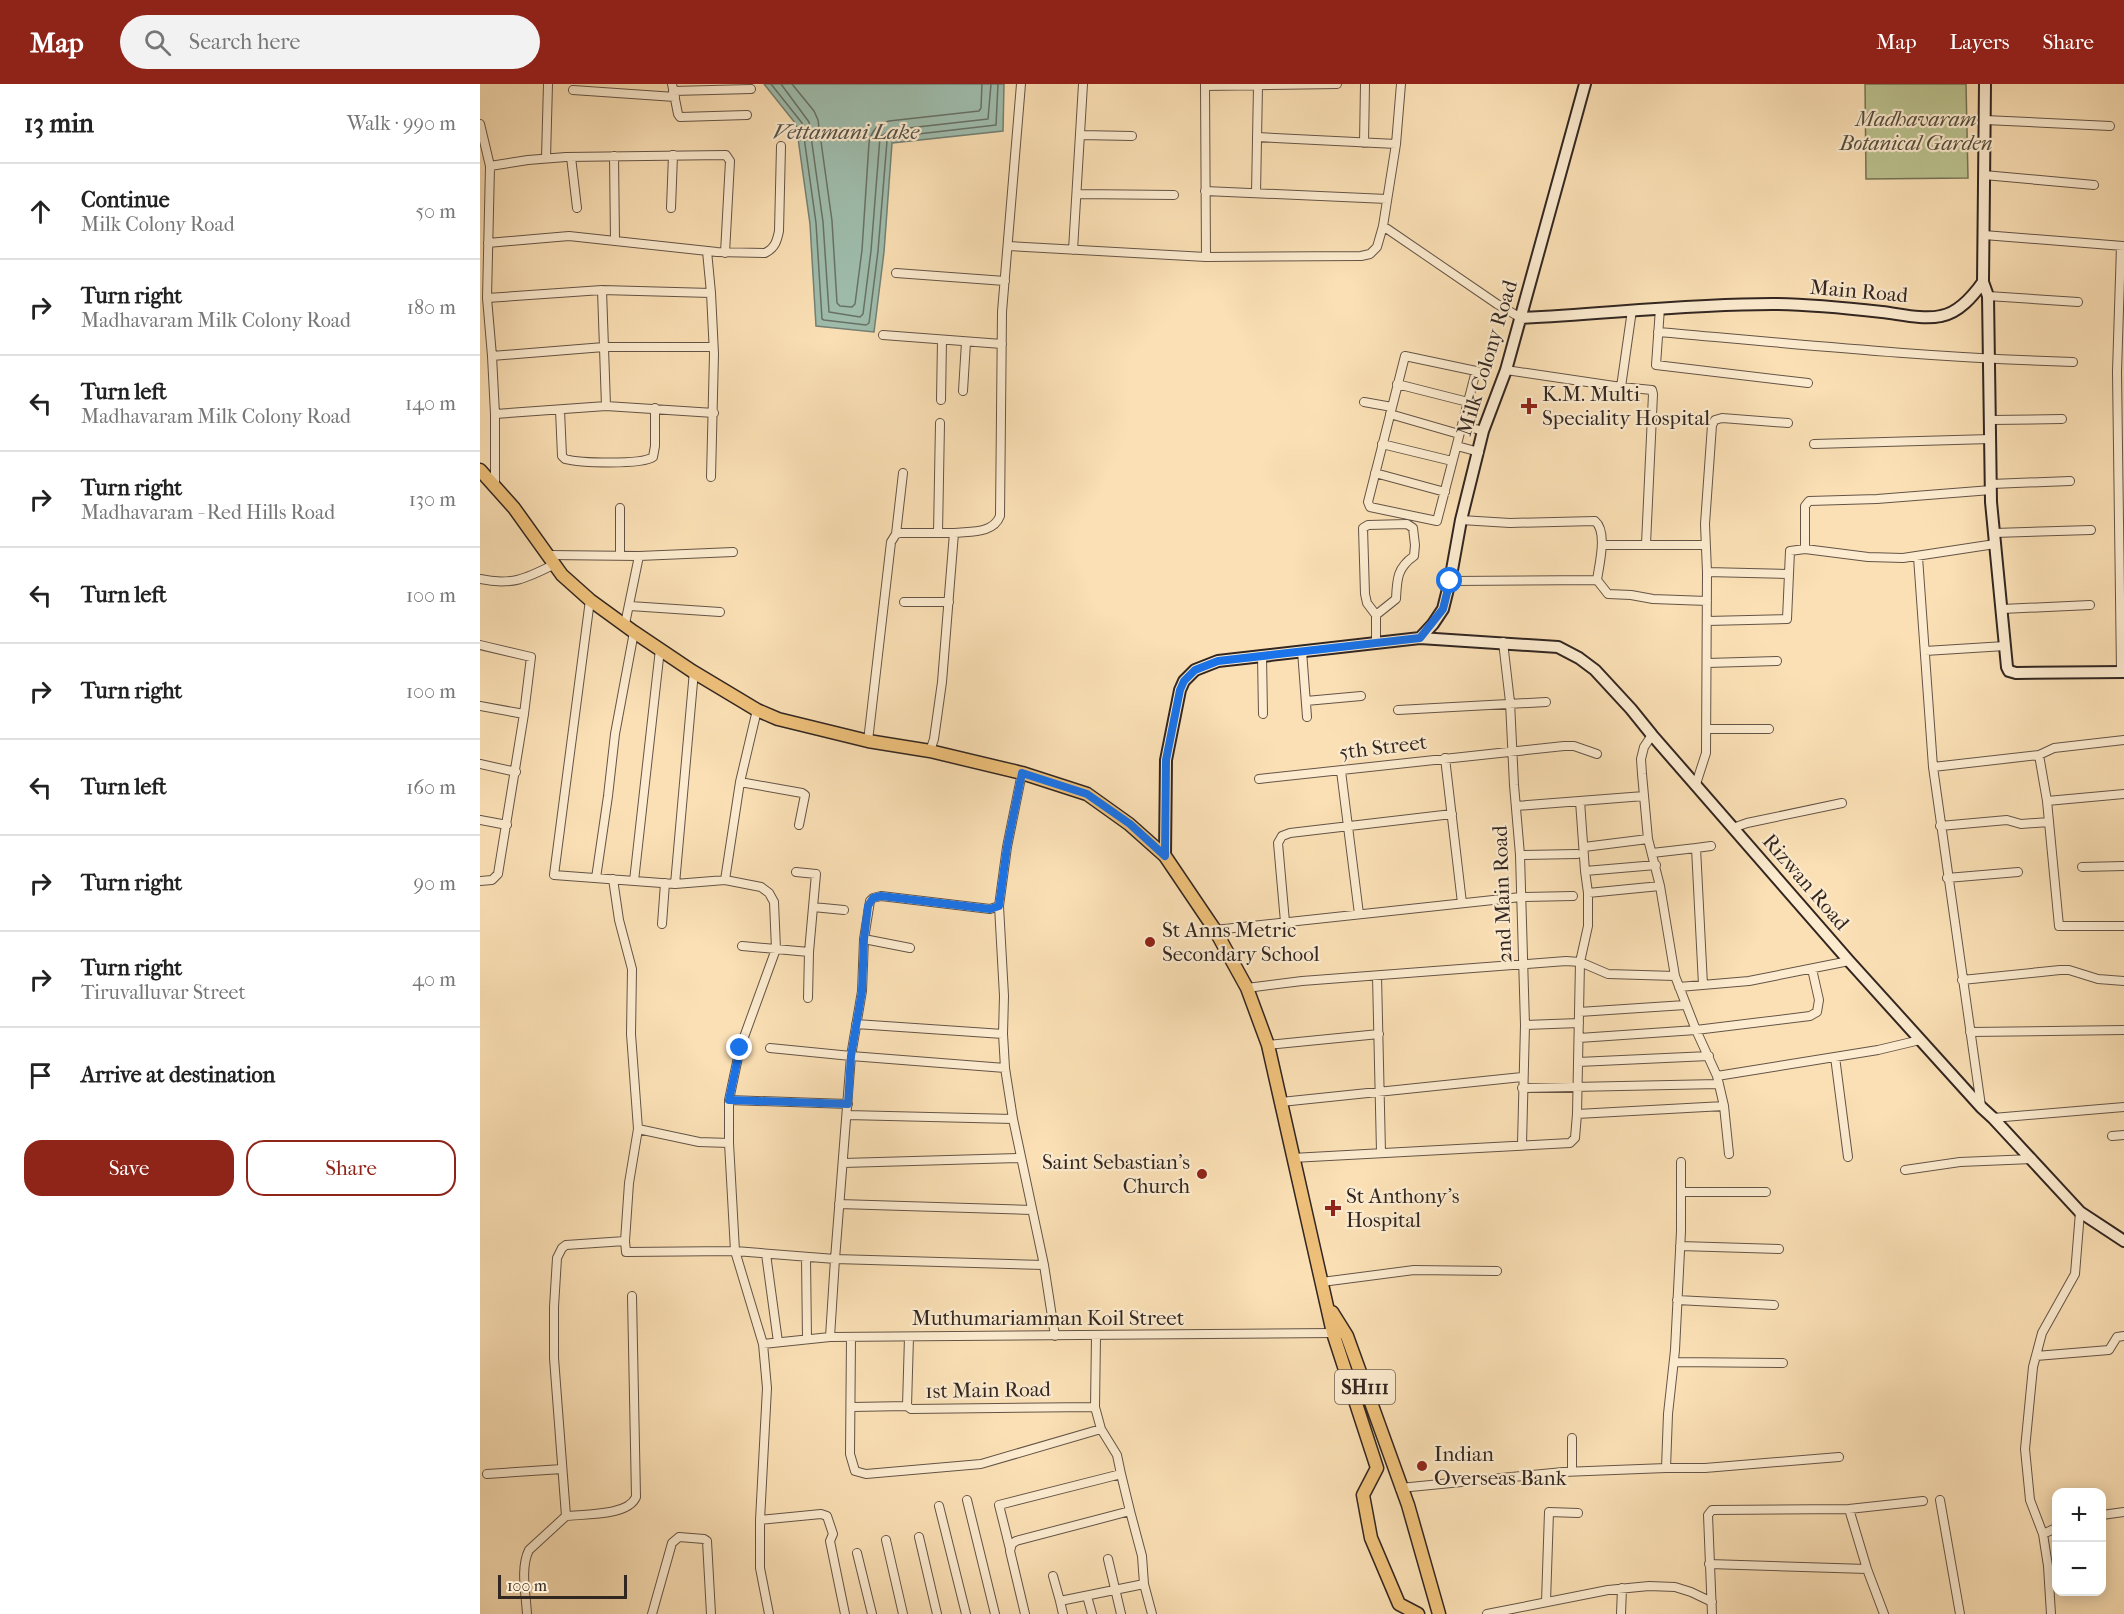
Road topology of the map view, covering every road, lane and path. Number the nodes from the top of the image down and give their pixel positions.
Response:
1 (548, 84) edge
2 (1022, 84) edge
3 (1083, 84) edge
4 (1337, 84) edge
5 (1365, 84) edge
6 (1401, 84) edge
7 (1585, 84) edge
8 (1985, 84) edge
9 (1205, 85) edge
10 (1258, 86) junction
11 (751, 89) dead end
12 (573, 90) dead end
13 (673, 91) edge
14 (747, 115) dead end
15 (1985, 120) junction
16 (480, 124) edge
17 (2110, 126) dead end
18 (1080, 135) junction
19 (1132, 136) dead end
20 (1257, 137) junction
21 (1364, 143) junction
22 (1396, 144) junction
23 (781, 146) dead end
24 (673, 155) junction
25 (614, 156) junction
26 (571, 157) junction
27 (546, 158) junction
28 (490, 166) junction
29 (1984, 175) junction
30 (2094, 184) dead end
31 (1205, 190) junction
32 (1256, 193) junction
33 (1077, 194) junction
34 (1174, 195) dead end
35 (1387, 199) junction
36 (577, 208) dead end
37 (671, 208) dead end
38 (484, 211) edge
39 (1383, 226) junction
40 (1984, 235) junction
41 (615, 240) junction
42 (488, 243) junction
43 (1008, 246) junction
44 (2122, 246) edge
45 (1073, 250) junction
46 (707, 251) junction
47 (725, 253) junction
48 (1206, 257) junction
49 (896, 273) dead end
50 (1005, 281) junction
51 (1983, 282) junction
52 (602, 290) junction
53 (711, 293) junction
54 (485, 294) edge
55 (1988, 296) junction
56 (2078, 302) dead end
57 (1660, 308) junction
58 (1632, 310) junction
59 (1521, 318) junction
60 (1658, 332) junction
61 (490, 335) junction
62 (883, 335) dead end
63 (480, 336) edge
64 (942, 340) junction
65 (966, 342) junction
66 (1002, 344) junction
67 (604, 347) junction
68 (713, 347) junction
69 (492, 356) junction
70 (1989, 359) junction
71 (2073, 362) dead end
72 (1506, 370) junction
73 (1808, 383) dead end
74 (1397, 384) junction
75 (1621, 387) junction
76 (963, 391) dead end
77 (941, 400) dead end
78 (1364, 402) dead end
79 (1468, 402) junction
80 (606, 406) junction
81 (655, 408) junction
82 (560, 410) junction
83 (1391, 411) junction
84 (714, 413) junction
85 (495, 414) junction
86 (2062, 419) dead end
87 (1990, 420) junction
88 (940, 423) dead end
89 (1788, 423) dead end
90 (1462, 425) junction
91 (1483, 430) junction
92 (1459, 434) junction
93 (1990, 439) junction
94 (1382, 444) junction
95 (1814, 444) dead end
96 (1457, 446) junction
97 (1479, 452) junction
98 (1452, 461) junction
99 (481, 472) edge
100 (903, 472) dead end
101 (1375, 473) junction
102 (711, 477) dead end
103 (2070, 481) dead end
104 (495, 486) junction
105 (1991, 487) junction
106 (1444, 492) junction
107 (620, 508) dead end
108 (1461, 520) junction
109 (2091, 530) dead end
110 (938, 533) junction
111 (954, 533) junction
112 (896, 534) junction
113 (1995, 539) junction
114 (1646, 544) junction
115 (1602, 545) junction
116 (1705, 545) junction
117 (1805, 549) junction
118 (733, 552) dead end
119 (620, 556) junction
120 (639, 556) junction
121 (1918, 558) junction
122 (552, 560) junction
123 (1707, 572) junction
124 (1788, 574) junction
125 (480, 579) edge
126 (1597, 580) junction
127 (1450, 581) junction
128 (591, 600) junction
129 (1707, 601) junction
130 (904, 602) dead end
131 (949, 602) junction
132 (2090, 605) dead end
133 (630, 606) junction
134 (2002, 609) junction
135 (720, 612) dead end
136 (1376, 615) junction
137 (1707, 621) junction
138 (629, 628) junction
139 (1420, 638) junction
140 (1503, 642) junction
141 (1376, 643) junction
142 (480, 645) edge
143 (2005, 646) junction
144 (660, 649) junction
145 (1302, 651) junction
146 (1925, 651) junction
147 (1262, 656) junction
148 (1777, 661) dead end
149 (1707, 663) junction
150 (694, 671) junction
151 (2123, 672) edge
152 (1361, 696) dead end
153 (1306, 701) junction
154 (1510, 702) junction
155 (1546, 702) dead end
156 (480, 706) edge
157 (757, 710) junction
158 (1398, 710) dead end
159 (524, 714) junction
160 (1263, 714) dead end
161 (1306, 717) dead end
162 (1706, 729) junction
163 (1769, 729) dead end
164 (1652, 735) junction
165 (2124, 740) edge
166 (868, 741) junction
167 (930, 751) junction
168 (1512, 751) junction
169 (1597, 754) dead end
170 (2039, 755) junction
171 (1445, 758) junction
172 (480, 764) edge
173 (1933, 767) junction
174 (1341, 771) junction
175 (516, 772) junction
176 (1022, 773) junction
177 (1259, 779) dead end
178 (740, 782) junction
179 (1696, 784) junction
180 (2124, 794) edge
181 (1644, 796) junction
182 (1580, 801) junction
183 (2047, 801) junction
184 (1842, 803) dead end
185 (1516, 806) junction
186 (1452, 814) junction
187 (480, 820) edge
188 (2049, 822) junction
189 (507, 825) junction
190 (799, 825) dead end
191 (1348, 826) junction
192 (1940, 826) junction
193 (1733, 828) junction
194 (1648, 839) junction
195 (1711, 846) dead end
196 (1584, 848) junction
197 (1696, 848) junction
198 (1652, 853) junction
199 (1576, 854) dead end
200 (1520, 855) junction
201 (1165, 856) junction
202 (1656, 865) junction
203 (2124, 866) edge
204 (2082, 867) dead end
205 (1585, 871) junction
206 (796, 872) dead end
207 (2018, 872) dead end
208 (596, 878) junction
209 (1947, 878) junction
210 (613, 879) junction
211 (725, 880) junction
212 (480, 881) edge
213 (634, 881) junction
214 (665, 883) junction
215 (675, 884) junction
216 (1660, 886) junction
217 (1588, 893) junction
218 (1573, 896) dead end
219 (1521, 897) junction
220 (1462, 903) junction
221 (999, 906) junction
222 (813, 907) junction
223 (844, 910) dead end
224 (1359, 914) junction
225 (1285, 922) junction
226 (662, 924) dead end
227 (2124, 926) edge
228 (1215, 930) junction
229 (864, 939) junction
230 (742, 946) dead end
231 (910, 948) dead end
232 (776, 949) junction
233 (809, 952) junction
234 (1849, 961) junction
235 (1580, 962) junction
236 (1523, 965) junction
237 (1812, 969) junction
238 (1377, 976) junction
239 (1675, 976) junction
240 (1962, 980) junction
241 (2124, 981) edge
242 (1703, 985) junction
243 (1679, 987) junction
244 (1246, 988) junction
245 (808, 998) dead end
246 (1685, 1005) junction
247 (1579, 1012) junction
248 (1579, 1023) junction
249 (856, 1024) junction
250 (1525, 1025) junction
251 (1695, 1030) junction
252 (2124, 1030) edge
253 (1970, 1032) junction
254 (1003, 1034) junction
255 (1379, 1034) junction
256 (1579, 1038) junction
257 (1920, 1040) junction
258 (1268, 1045) junction
259 (770, 1048) dead end
260 (851, 1056) junction
261 (1709, 1056) junction
262 (1835, 1058) junction
263 (1578, 1062) junction
264 (1005, 1068) junction
265 (1522, 1077) junction
266 (1718, 1080) junction
267 (1578, 1086) junction
268 (1522, 1088) junction
269 (1381, 1092) junction
270 (729, 1100) junction
271 (1281, 1102) junction
272 (848, 1104) junction
273 (1724, 1106) junction
274 (1981, 1107) junction
275 (2124, 1107) edge
276 (1577, 1114) junction
277 (847, 1115) junction
278 (1993, 1118) junction
279 (1013, 1119) junction
280 (638, 1129) junction
281 (2124, 1135) edge
282 (2112, 1136) dead end
283 (729, 1143) junction
284 (1522, 1144) junction
285 (1381, 1152) junction
286 (1729, 1154) dead end
287 (1848, 1157) dead end
288 (1021, 1158) junction
289 (1292, 1158) junction
290 (2032, 1160) junction
291 (1681, 1162) dead end
292 (843, 1163) junction
293 (1905, 1170) dead end
294 (1682, 1192) junction
295 (1766, 1192) dead end
296 (839, 1204) junction
297 (1032, 1210) junction
298 (2080, 1212) junction
299 (625, 1241) junction
300 (2124, 1241) edge
301 (1680, 1246) junction
302 (1779, 1250) dead end
303 (735, 1251) junction
304 (766, 1254) junction
305 (806, 1257) junction
306 (835, 1259) junction
307 (1044, 1265) junction
308 (1497, 1271) dead end
309 (1322, 1282) junction
310 (632, 1296) dead end
311 (1677, 1300) junction
312 (1774, 1305) dead end
313 (1328, 1306) junction
314 (1333, 1333) junction
315 (1055, 1336) junction
316 (1096, 1336) junction
317 (2124, 1336) edge
318 (830, 1337) junction
319 (851, 1337) junction
320 (909, 1337) junction
321 (807, 1339) junction
322 (778, 1342) junction
323 (763, 1344) junction
324 (2036, 1356) junction
325 (1674, 1362) junction
326 (1783, 1364) dead end
327 (907, 1406) junction
328 (852, 1407) junction
329 (1095, 1407) junction
330 (1101, 1429) junction
331 (1572, 1438) dead end
332 (1839, 1457) dead end
333 (1666, 1468) junction
334 (562, 1469) junction
335 (1572, 1471) junction
336 (487, 1474) dead end
337 (1121, 1474) junction
338 (1400, 1488) junction
339 (967, 1500) dead end
340 (1940, 1500) dead end
341 (1923, 1501) dead end
342 (939, 1506) dead end
343 (1849, 1509) junction
344 (1130, 1511) junction
345 (2124, 1512) edge
346 (1578, 1513) dead end
347 (2106, 1514) edge
348 (566, 1516) junction
349 (760, 1520) junction
350 (2052, 1530) edge
351 (2043, 1534) junction
352 (919, 1537) dead end
353 (886, 1540) dead end
354 (1010, 1551) junction
355 (857, 1553) dead end
356 (1108, 1559) dead end
357 (1709, 1564) junction
358 (1867, 1569) junction
359 (1053, 1576) dead end
360 (1144, 1584) junction
361 (1622, 1588) junction
362 (1114, 1590) junction
363 (1087, 1596) junction
364 (1060, 1601) junction
365 (1546, 1602) junction
366 (1712, 1602) junction
367 (1438, 1611) edge
368 (527, 1614) edge
369 (652, 1614) edge
370 (711, 1614) edge
371 (769, 1614) edge
372 (845, 1614) edge
373 (872, 1614) edge
374 (903, 1614) edge
375 (937, 1614) edge
376 (966, 1614) edge
377 (995, 1614) edge
378 (1025, 1614) edge
379 (1063, 1614) edge
380 (1092, 1614) edge
381 (1121, 1614) edge
382 (1152, 1614) edge
383 (1418, 1614) edge
384 (1487, 1614) edge
385 (1621, 1614) edge
386 (1713, 1614) edge
387 (1884, 1614) edge
388 (1960, 1614) edge
389 (2051, 1614) edge

1 - 27 street
2 - 43 street
3 - 18 street
4 - 10 street
5 - 21 street
6 - 22 street
7 - 59 street, Milk Colony Road
8 - 15 street
9 - 10 street
9 - 31 street
10 - 20 street
11 - 13 street
12 - 13 street
13 - 14 street
15 - 17 street
15 - 29 street
16 - 28 street
18 - 19 street
18 - 33 street
20 - 21 street
20 - 32 street
21 - 22 street
22 - 35 street
23 - 47 street
24 - 25 street
24 - 37 street
24 - 47 street
25 - 26 street
25 - 41 street
26 - 27 street
26 - 36 street
27 - 28 street
28 - 38 street
29 - 30 street
29 - 40 street
31 - 32 street
31 - 48 street
32 - 35 street
33 - 34 street
33 - 45 street
35 - 39 street
38 - 42 street
39 - 48 street
39 - 59 street
40 - 44 street
40 - 51 street
41 - 42 street
41 - 46 street
42 - 54 street
43 - 45 street
43 - 50 street
44 - 151 street
45 - 48 street
46 - 47 street
46 - 53 street
49 - 50 street
50 - 66 street
51 - 55 street
51 - 57 street, Main Road
52 - 53 street
52 - 54 street
52 - 67 street
53 - 68 street
54 - 61 street
55 - 56 street
55 - 70 street
57 - 58 street, Main Road
57 - 60 street
58 - 59 street, Main Road
58 - 75 street
59 - 72 street, Milk Colony Road
60 - 70 street
60 - 73 street
61 - 63 street
61 - 69 street
62 - 64 street
64 - 65 street
64 - 77 street
65 - 66 street
65 - 76 street
66 - 111 street
67 - 68 street
67 - 69 street
67 - 80 street
68 - 84 street
69 - 85 street
70 - 71 street
70 - 87 street
72 - 75 street
72 - 91 street, Milk Colony Road
74 - 79 street
74 - 79 street
74 - 83 street
75 - 114 street
78 - 83 street
79 - 90 street
80 - 81 street
80 - 82 street
81 - 82 street
81 - 84 street
82 - 85 street
83 - 92 street
83 - 94 street
84 - 102 street
85 - 104 street
86 - 87 street
87 - 93 street
88 - 110 street
89 - 116 street
90 - 91 street
90 - 92 street
91 - 97 street, Milk Colony Road
92 - 96 street
93 - 95 street
93 - 105 street
94 - 98 street
94 - 101 street
96 - 97 street
96 - 98 street
97 - 108 street, Milk Colony Road
98 - 106 street
99 - 104 main road, SH111
100 - 112 street
101 - 106 street
101 - 106 street
103 - 105 street
104 - 122 main road, SH111
105 - 113 street
105 - 117 street
107 - 119 street
108 - 115 street
108 - 127 street, Milk Colony Road
109 - 113 street
110 - 111 street
110 - 112 street
111 - 131 street
112 - 166 street
113 - 121 street
113 - 134 street
114 - 115 street
114 - 116 street
115 - 126 street
116 - 123 street
117 - 121 street
117 - 124 street
118 - 120 street
119 - 120 street
119 - 122 street
120 - 133 street
121 - 146 street
122 - 125 street
122 - 128 main road, SH111
123 - 124 street
123 - 129 street
124 - 137 street
126 - 127 street
126 - 129 street
127 - 139 street, Milk Colony Road
128 - 138 main road, SH111
128 - 208 street
129 - 137 street
130 - 131 street
131 - 167 street
132 - 134 street
133 - 135 street
133 - 138 street
134 - 143 street
136 - 136 street
136 - 141 street
137 - 149 street
138 - 144 main road, SH111
138 - 208 street
139 - 140 street, Rizwan Road
139 - 141 street, Rizwan Road
140 - 154 street, 2nd Main Road
140 - 164 street, Rizwan Road
141 - 145 street, Rizwan Road
142 - 159 street
143 - 146 street
143 - 151 street
144 - 150 main road, SH111
144 - 213 street
145 - 147 street, Rizwan Road
145 - 153 street
146 - 173 street
147 - 160 street
147 - 201 street, Rizwan Road
148 - 149 street
149 - 162 street
150 - 157 main road, SH111
150 - 215 street
152 - 153 street
153 - 161 street
154 - 155 street
154 - 158 street
154 - 168 street, 2nd Main Road
156 - 159 street
157 - 166 main road, SH111
157 - 178 street
159 - 175 street
162 - 163 street
162 - 179 street
164 - 179 street, Rizwan Road
164 - 181 street
165 - 170 street
166 - 167 main road, SH111
167 - 176 main road, SH111
168 - 169 street, 5th Street
168 - 171 street, 5th Street
168 - 185 street, 2nd Main Road
170 - 173 street
170 - 183 street
171 - 174 street, 5th Street
171 - 186 street
172 - 175 street
173 - 192 street
174 - 177 street, 5th Street
174 - 191 street
175 - 189 street
176 - 201 main road, SH111
176 - 221 street
178 - 190 street
178 - 211 street
179 - 193 street, Rizwan Road
180 - 183 street
181 - 182 street
181 - 194 street
182 - 185 street
182 - 196 street
183 - 188 street
184 - 193 street
185 - 200 street, 2nd Main Road
186 - 191 street
186 - 220 street
187 - 189 street
188 - 192 street
188 - 227 street
189 - 212 street
191 - 224 street
191 - 225 street
192 - 209 street
193 - 234 street, Rizwan Road
194 - 196 street
194 - 198 street
195 - 197 street
196 - 205 street
197 - 198 street
197 - 242 street
198 - 202 street
199 - 200 street
200 - 219 street, 2nd Main Road
201 - 228 main road, SH111
202 - 205 street
202 - 216 street
203 - 204 street
205 - 217 street
206 - 222 street
207 - 209 street
208 - 210 street
209 - 240 street
210 - 213 street
210 - 280 street
211 - 215 street
211 - 232 street
213 - 214 street
214 - 215 street
214 - 226 street
216 - 217 street
216 - 239 street
217 - 235 street
218 - 219 street
219 - 220 street
219 - 236 street, 2nd Main Road
220 - 224 street
221 - 229 street
221 - 254 street
222 - 223 street
222 - 233 street
224 - 225 street
225 - 228 street
228 - 244 main road, SH111
229 - 231 street
229 - 249 street
230 - 232 street
232 - 233 street
232 - 270 street
233 - 245 street
234 - 237 street
234 - 257 street, Rizwan Road
235 - 236 street
235 - 239 street
235 - 247 street
236 - 238 street
236 - 250 street, 2nd Main Road
237 - 242 street
237 - 251 street
238 - 244 street
238 - 255 street
239 - 243 street
240 - 241 street
240 - 253 street
242 - 243 street
243 - 246 street
244 - 258 main road, SH111
246 - 247 street
246 - 251 street
247 - 248 street
248 - 250 street
248 - 256 street
249 - 254 street
249 - 260 street
250 - 265 street, 2nd Main Road
251 - 256 street
251 - 261 street
252 - 253 street
253 - 274 street
254 - 264 street
255 - 258 street
255 - 269 street
256 - 263 street
257 - 262 street
257 - 274 street, Rizwan Road
258 - 271 main road, SH111
259 - 260 street
260 - 264 street
260 - 272 street
261 - 263 street
261 - 266 street
262 - 266 street
262 - 287 street
263 - 267 street
264 - 279 street
265 - 268 street, 2nd Main Road
265 - 269 street
266 - 267 street
266 - 273 street
267 - 268 street
267 - 276 street
268 - 284 street, 2nd Main Road
269 - 271 street
269 - 285 street
270 - 272 street
270 - 283 street
271 - 289 main road, SH111
272 - 277 street
273 - 276 street
273 - 286 street
274 - 278 street, Rizwan Road
275 - 278 street
276 - 284 street
277 - 279 street
277 - 292 street
278 - 290 street, Rizwan Road
279 - 288 street
280 - 283 street
280 - 299 street
281 - 282 street
283 - 303 street
284 - 285 street
285 - 289 street
288 - 292 street
288 - 297 street
289 - 309 main road, SH111
290 - 293 street
290 - 298 street, Rizwan Road
291 - 294 street
292 - 296 street
294 - 295 street
294 - 301 street
296 - 297 street
296 - 306 street
297 - 307 street
298 - 300 street, Rizwan Road
298 - 324 street
299 - 303 street
299 - 334 street
301 - 302 street
301 - 311 street
303 - 304 street
303 - 323 street
304 - 305 street
304 - 322 street
305 - 306 street
305 - 321 street
306 - 307 street
306 - 318 street
307 - 315 street
308 - 309 street
309 - 313 main road, SH111
310 - 348 street
311 - 312 street
311 - 325 street
313 - 314 main road, SH111
313 - 338 main road, SH111
314 - 316 street, Muthumariamman Koil Street
314 - 383 main road, SH111
315 - 316 street, Muthumariamman Koil Street
315 - 320 street, Muthumariamman Koil Street
316 - 329 street
317 - 324 street
318 - 319 street, Muthumariamman Koil Street
318 - 321 street, Muthumariamman Koil Street
319 - 320 street, Muthumariamman Koil Street
319 - 328 street
320 - 327 street, 1st Main Road
321 - 322 street, Muthumariamman Koil Street
322 - 323 street, Muthumariamman Koil Street
323 - 349 street
324 - 351 street
325 - 326 street
325 - 333 street
327 - 328 street
327 - 329 street, 1st Main Road
328 - 330 street
329 - 330 street
330 - 337 street
331 - 335 street
332 - 333 street
333 - 335 street
334 - 336 street
334 - 348 street
335 - 338 street
337 - 344 street
337 - 354 street
338 - 367 main road
339 - 377 street
340 - 388 street
341 - 343 street
342 - 376 street
343 - 357 street
343 - 358 street
344 - 354 street
344 - 360 street
345 - 347 street
346 - 365 street
348 - 368 street
349 - 371 street
349 - 372 street
350 - 351 street
351 - 389 street
352 - 375 street
353 - 374 street
354 - 378 street
355 - 373 street
356 - 362 street
357 - 358 street
357 - 366 street
358 - 387 street
359 - 364 street
360 - 362 street
360 - 382 street
361 - 365 street
361 - 366 street
361 - 385 street
362 - 363 street
362 - 381 street
363 - 364 street
363 - 380 street
364 - 379 street
365 - 384 street
366 - 386 street
369 - 370 street

